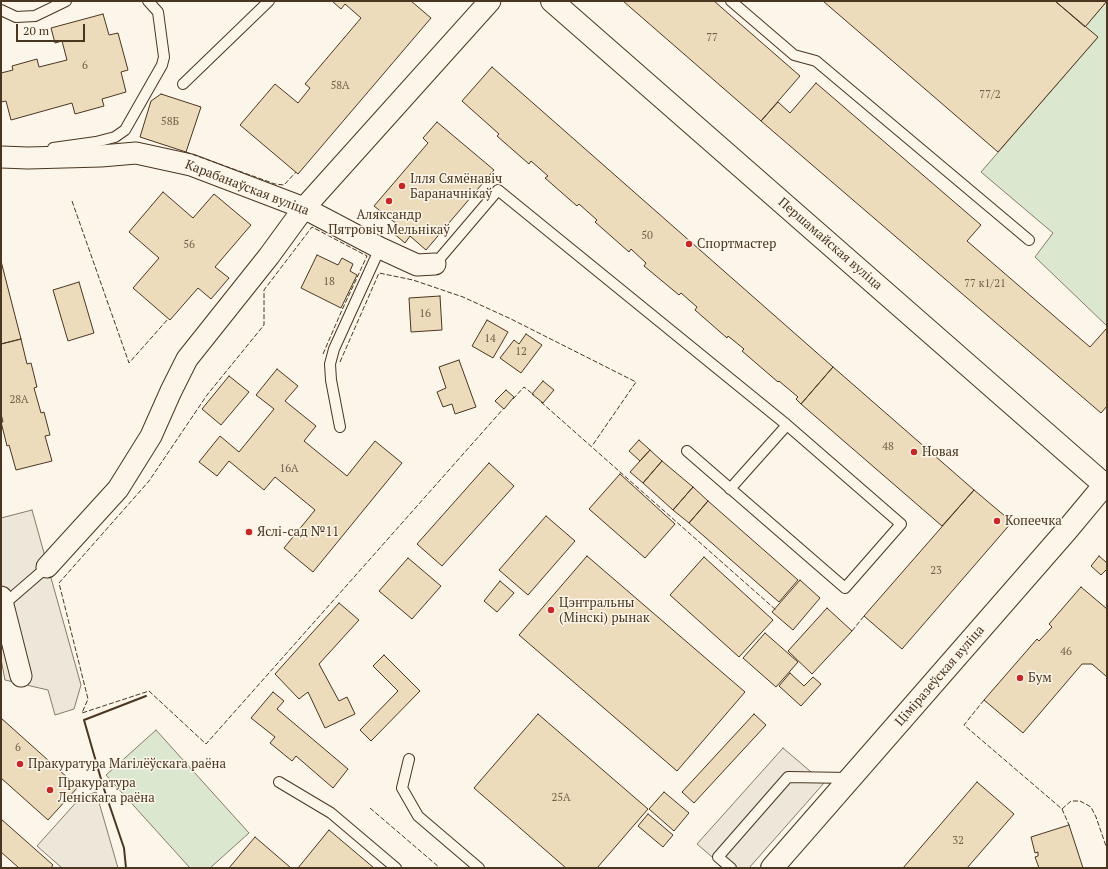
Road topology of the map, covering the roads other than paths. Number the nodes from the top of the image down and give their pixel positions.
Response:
1 (66, 1) edge
2 (148, 1) edge
3 (269, 1) edge
4 (490, 1) edge
5 (552, 1) edge
6 (731, 1) edge
7 (1, 10) edge
8 (183, 84) dead end
9 (1, 157) edge
10 (28, 158) junction
11 (304, 208) junction
12 (1029, 240) dead end
13 (380, 248) junction
14 (435, 264) joint
15 (787, 425) junction
16 (340, 427) dead end
17 (687, 451) dead end
18 (1106, 485) edge
19 (730, 489) junction
20 (48, 567) joint
21 (2, 602) edge
22 (21, 676) dead end
23 (409, 759) dead end
24 (850, 778) junction
25 (279, 782) dead end
26 (396, 868) edge
27 (479, 868) edge
28 (731, 868) edge
29 (772, 868) edge

1 - 7 lane
2 - 10 lane
3 - 8 lane
4 - 11 street
5 - 18 main road, Першамайская вуліца
6 - 12 lane
9 - 10 street, Карабанаўская вуліца
10 - 11 street, Карабанаўская вуліца
11 - 13 street, Карабанаўская вуліца
11 - 20 street
13 - 14 street, Карабанаўская вуліца
13 - 16 lane
14 - 15 lane
15 - 19 lane
15 - 19 lane
17 - 19 lane
18 - 24 main road, Ціміразеўская вуліца
20 - 21 lane
21 - 22 street
23 - 27 lane
24 - 28 lane
24 - 29 main road, Ціміразеўская вуліца
25 - 26 lane

